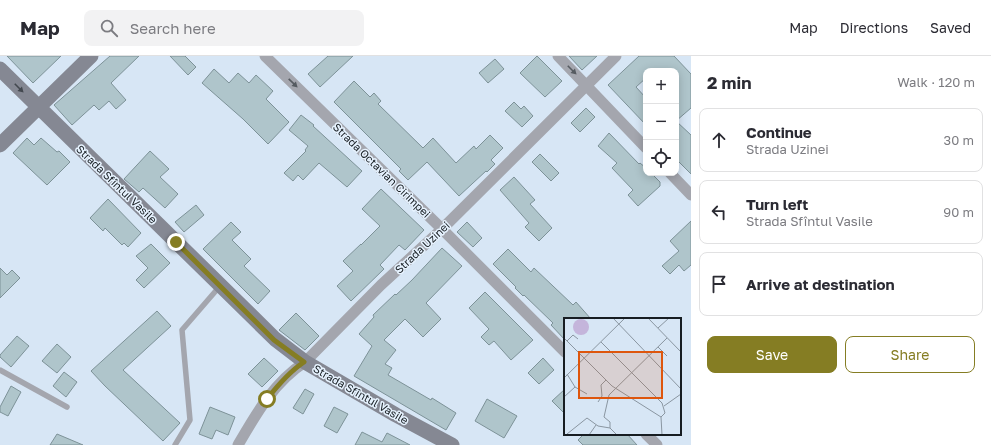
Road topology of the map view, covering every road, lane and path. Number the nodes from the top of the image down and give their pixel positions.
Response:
1 (91, 56) edge
2 (265, 56) edge
3 (558, 56) edge
4 (616, 56) edge
5 (0, 69) edge
6 (586, 85) junction
7 (39, 107) junction
8 (0, 145) edge
9 (643, 145) edge
10 (673, 176) edge
11 (691, 195) edge
12 (442, 229) junction
13 (220, 286) junction
14 (564, 351) edge
15 (304, 362) junction
16 (0, 370) edge
17 (67, 408) dead end
18 (647, 435) edge
19 (174, 445) edge
20 (238, 445) edge
21 (452, 445) edge
22 (657, 445) edge

1 - 7 street
2 -> 12 street, Strada Octavian Cirimpei
3 -> 6 street
4 - 6 street, Strada Uzinei
5 -> 7 street, Strada Sfîntul Vasile
6 - 9 street
6 - 12 street, Strada Uzinei
7 - 8 street
7 - 13 street, Strada Sfîntul Vasile
10 - 11 street
12 - 14 street, Strada Octavian Cirimpei
12 - 15 street, Strada Uzinei
13 - 15 street, Strada Sfîntul Vasile
13 - 19 lane
15 - 20 street, Strada Uzinei
15 - 21 street, Strada Sfîntul Vasile
16 - 17 lane
18 - 22 street

